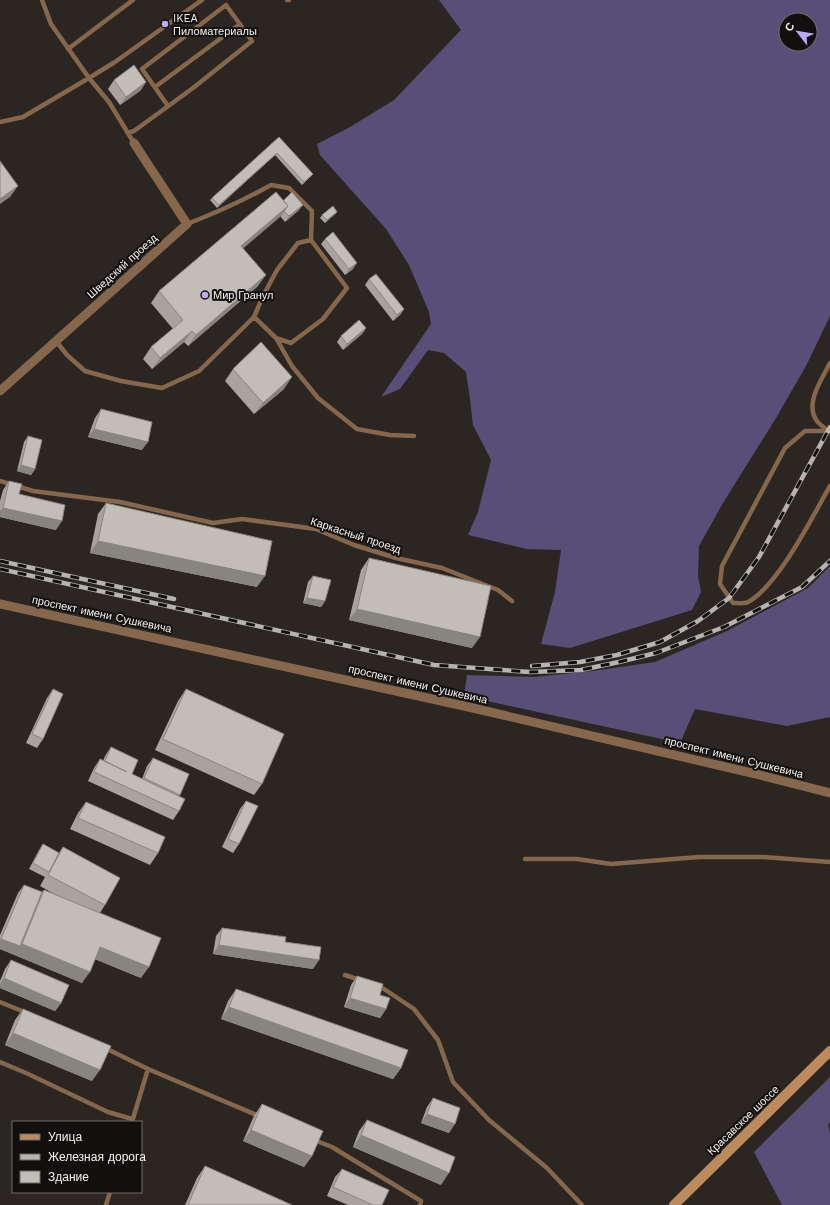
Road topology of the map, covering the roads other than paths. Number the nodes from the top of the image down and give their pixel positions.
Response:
1 (42, 0) edge
2 (133, 0) edge
3 (202, 0) edge
4 (240, 24) junction
5 (68, 49) junction
6 (89, 78) junction
7 (155, 87) junction
8 (168, 106) junction
9 (0, 122) edge
10 (128, 134) junction
11 (134, 143) joint
12 (187, 224) junction
13 (311, 240) junction
14 (254, 317) junction
15 (276, 338) junction
16 (56, 341) junction
17 (830, 363) edge
18 (0, 391) edge
19 (829, 432) edge
20 (414, 436) dead end
21 (0, 481) edge
22 (830, 486) edge
23 (512, 601) dead end
24 (0, 604) edge
25 (830, 793) edge
26 (525, 859) dead end
27 (830, 862) edge
28 (345, 974) dead end
29 (364, 982) edge
30 (371, 984) edge
31 (0, 1002) edge
32 (34, 1016) edge
33 (95, 1044) edge
34 (830, 1051) edge
35 (0, 1062) edge
36 (148, 1069) junction
37 (261, 1117) edge
38 (132, 1120) edge
39 (311, 1138) edge
40 (110, 1193) edge
41 (106, 1205) edge
42 (420, 1205) edge
43 (582, 1205) edge
44 (674, 1205) edge

1 - 5 lane
2 - 5 lane
3 - 6 lane
4 - 7 lane
4 - 7 lane
4 - 8 lane
5 - 6 lane
6 - 9 lane
6 - 10 lane
7 - 8 lane
8 - 10 lane
10 - 11 lane
11 - 12 street
12 - 13 lane
12 - 16 street, Шведский проезд
13 - 14 lane
13 - 15 lane
14 - 15 lane
14 - 16 lane
15 - 20 lane
16 - 18 street, Шведский проезд
17 - 19 lane
19 - 22 lane
21 - 23 lane, Каркасный проезд
24 - 25 street, проспект имени Сушкевича
26 - 27 lane
28 - 29 lane
30 - 43 lane
31 - 32 lane
33 - 36 lane
34 - 44 street, Красавское шоссе
35 - 38 lane
36 - 37 lane
36 - 38 lane
39 - 42 lane
40 - 41 lane

